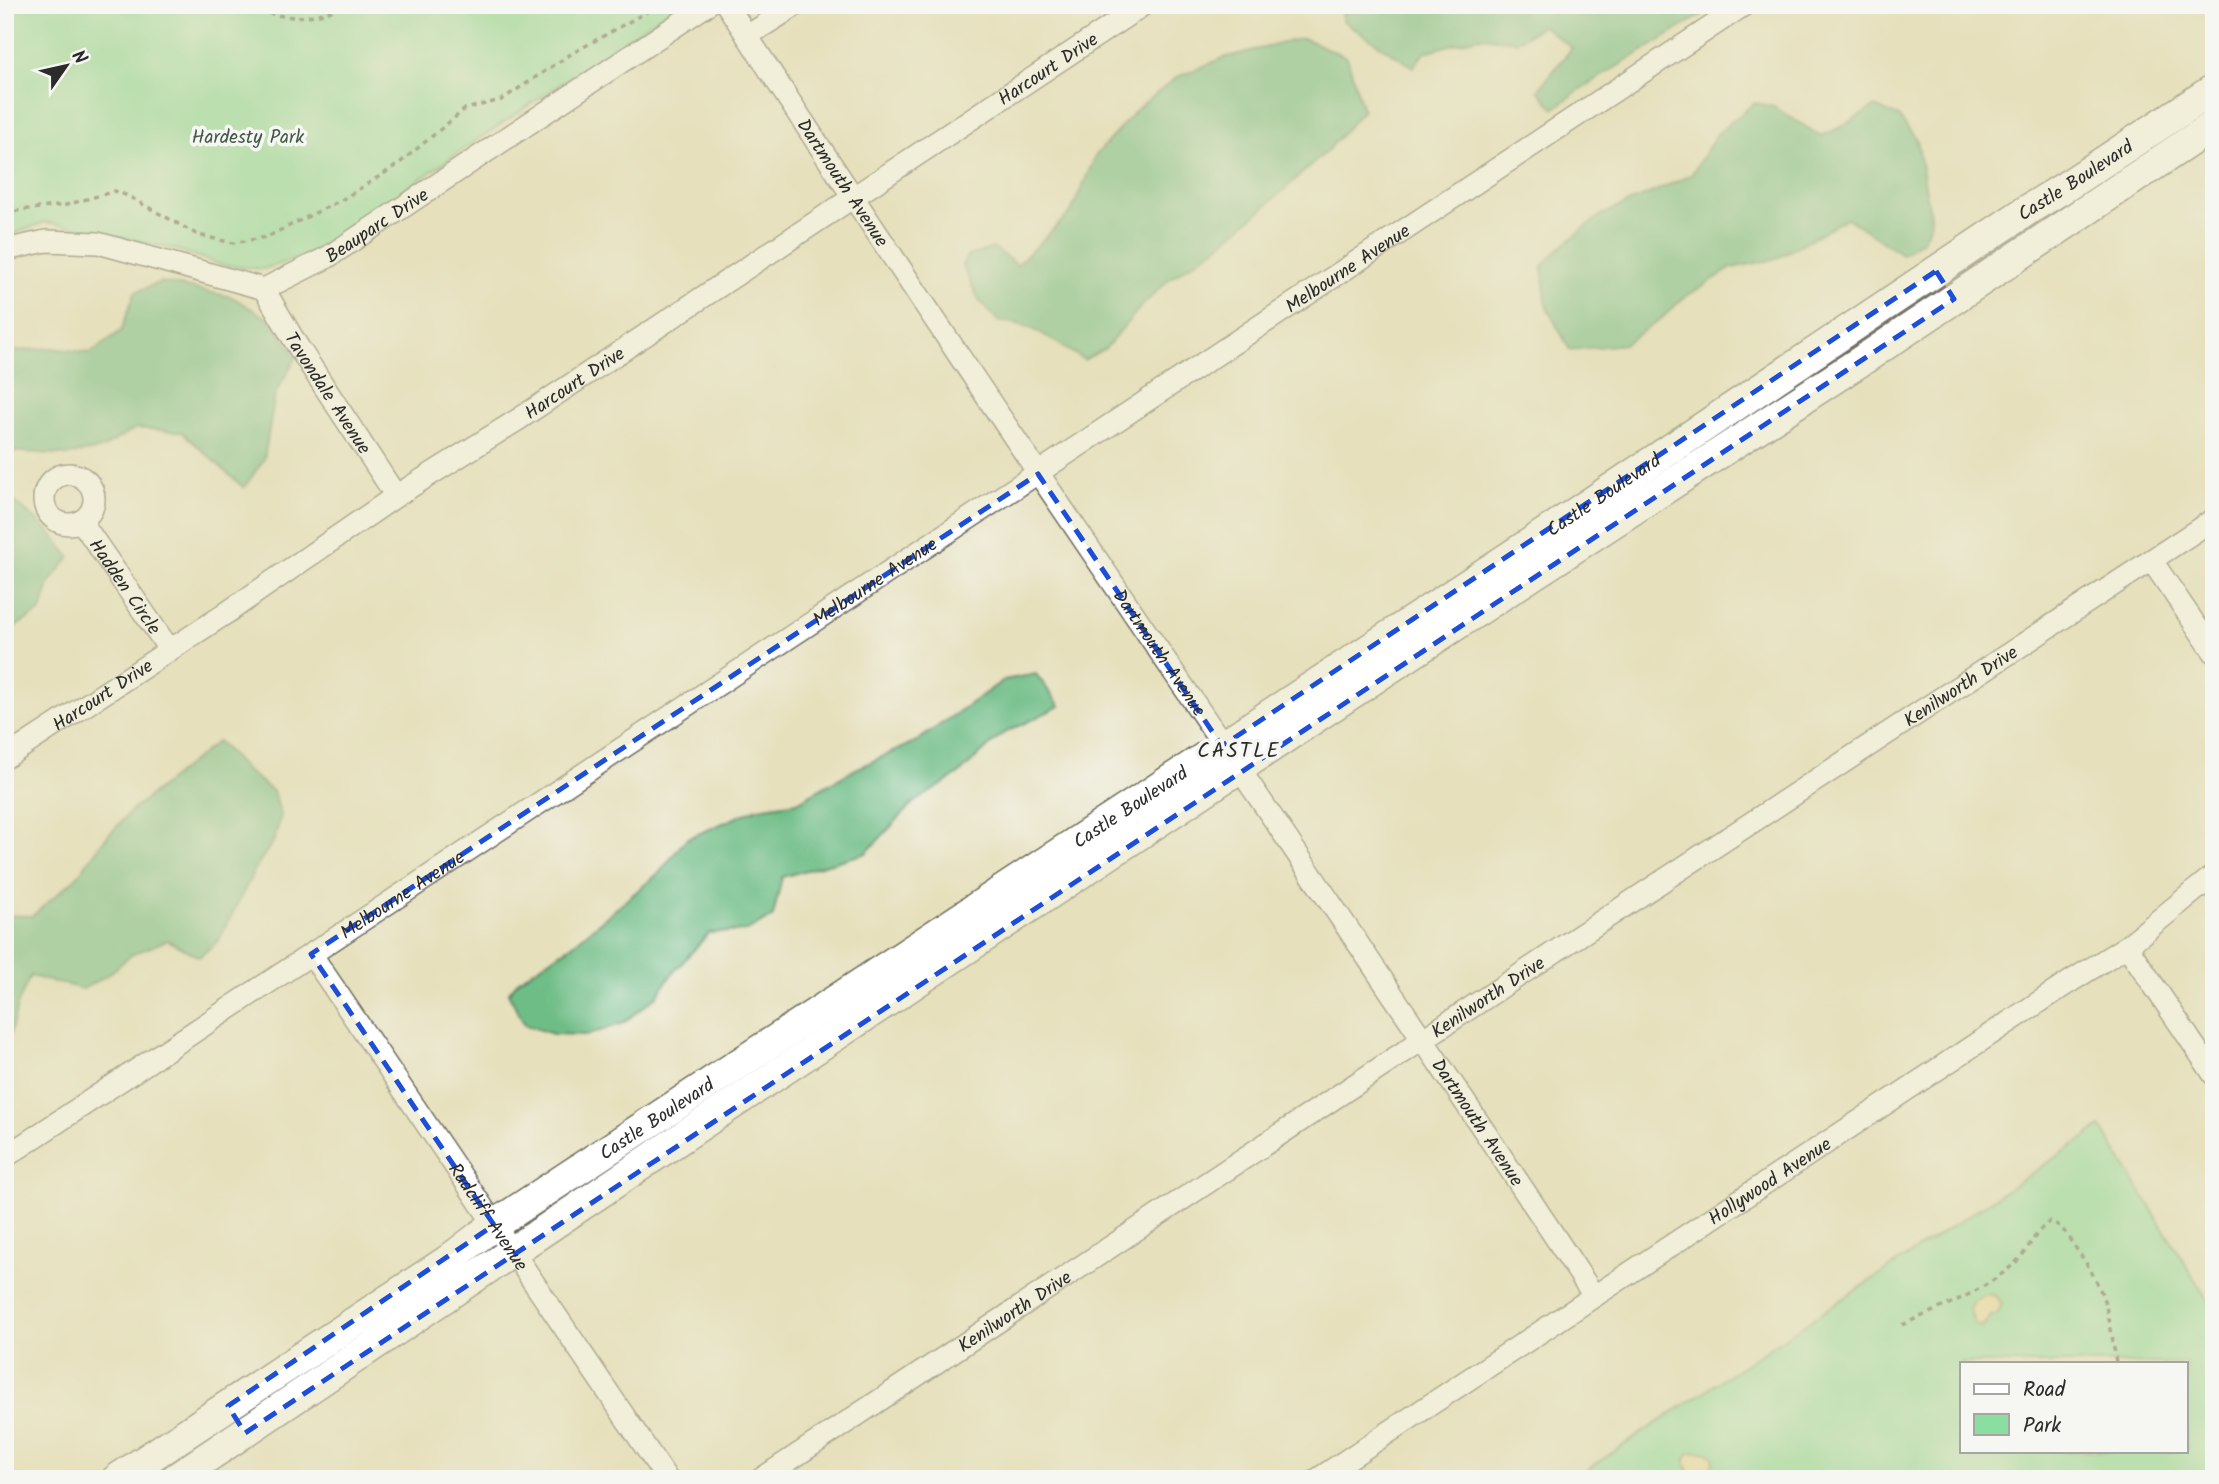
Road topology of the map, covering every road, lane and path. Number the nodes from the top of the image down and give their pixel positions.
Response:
1 (250, 5) edge
2 (348, 5) edge
3 (659, 5) edge
4 (707, 5) edge
5 (727, 5) edge
6 (796, 5) edge
7 (1143, 5) edge
8 (1744, 5) edge
9 (747, 36) junction
10 (2214, 89) edge
11 (2214, 125) edge
12 (854, 197) junction
13 (5, 214) edge
14 (5, 250) edge
15 (1936, 271) junction
16 (264, 289) junction
17 (1954, 299) junction
18 (1038, 474) junction
19 (1625, 479) junction
20 (396, 496) junction
21 (1642, 504) junction
22 (2214, 519) edge
23 (81, 521) dead end
24 (2152, 561) junction
25 (169, 649) junction
26 (2214, 652) edge
27 (1222, 746) junction
28 (5, 758) edge
29 (1239, 771) junction
30 (2214, 875) edge
31 (2127, 946) junction
32 (310, 954) junction
33 (869, 997) junction
34 (1423, 1040) junction
35 (2214, 1075) edge
36 (5, 1157) edge
37 (494, 1226) junction
38 (512, 1251) junction
39 (1594, 1296) junction
40 (1902, 1325) dead end
41 (2116, 1362) edge
42 (228, 1406) junction
43 (245, 1433) junction
44 (117, 1479) edge
45 (175, 1479) edge
46 (667, 1479) edge
47 (761, 1479) edge
48 (1318, 1479) edge

1 - 2 path
3 - 13 path
4 - 16 street, Beauparc Drive
5 - 9 street, Dartmouth Avenue
6 - 9 street
7 - 12 street, Harcourt Drive
8 - 18 street, Melbourne Avenue
9 - 12 street, Dartmouth Avenue
10 - 15 street, Castle Boulevard
11 - 17 street, Castle Boulevard
12 - 18 street, Dartmouth Avenue
12 - 20 street, Harcourt Drive
14 - 16 street
15 - 17 street
15 - 19 street, Castle Boulevard
16 - 20 street, Tavondale Avenue
17 - 21 street, Castle Boulevard
18 - 27 street, Dartmouth Avenue
18 - 32 street, Melbourne Avenue
19 - 21 street
19 - 27 street, Castle Boulevard
20 - 25 street, Harcourt Drive
21 - 29 street, Castle Boulevard
22 - 24 street, Kenilworth Drive
23 - 25 street, Hadden Circle
24 - 26 street
24 - 34 street, Kenilworth Drive
25 - 28 street, Harcourt Drive
27 - 29 street, Dartmouth Avenue
27 - 33 street, Castle Boulevard
29 - 33 street, Castle Boulevard
29 - 34 street, Dartmouth Avenue
30 - 31 street, Hollywood Avenue
31 - 35 street
31 - 39 street, Hollywood Avenue
32 - 36 street, Melbourne Avenue
32 - 37 street, Radcliff Avenue
33 - 37 street, Castle Boulevard
33 - 38 street, Castle Boulevard
34 - 39 street, Dartmouth Avenue
34 - 47 street, Kenilworth Drive
37 - 38 street, Radcliff Avenue
37 - 42 street, Castle Boulevard
38 - 43 street, Castle Boulevard
38 - 46 street, Radcliff Avenue
39 - 48 street, Hollywood Avenue
40 - 41 path
42 - 43 street
42 - 44 street, Castle Boulevard
43 - 45 street, Castle Boulevard

